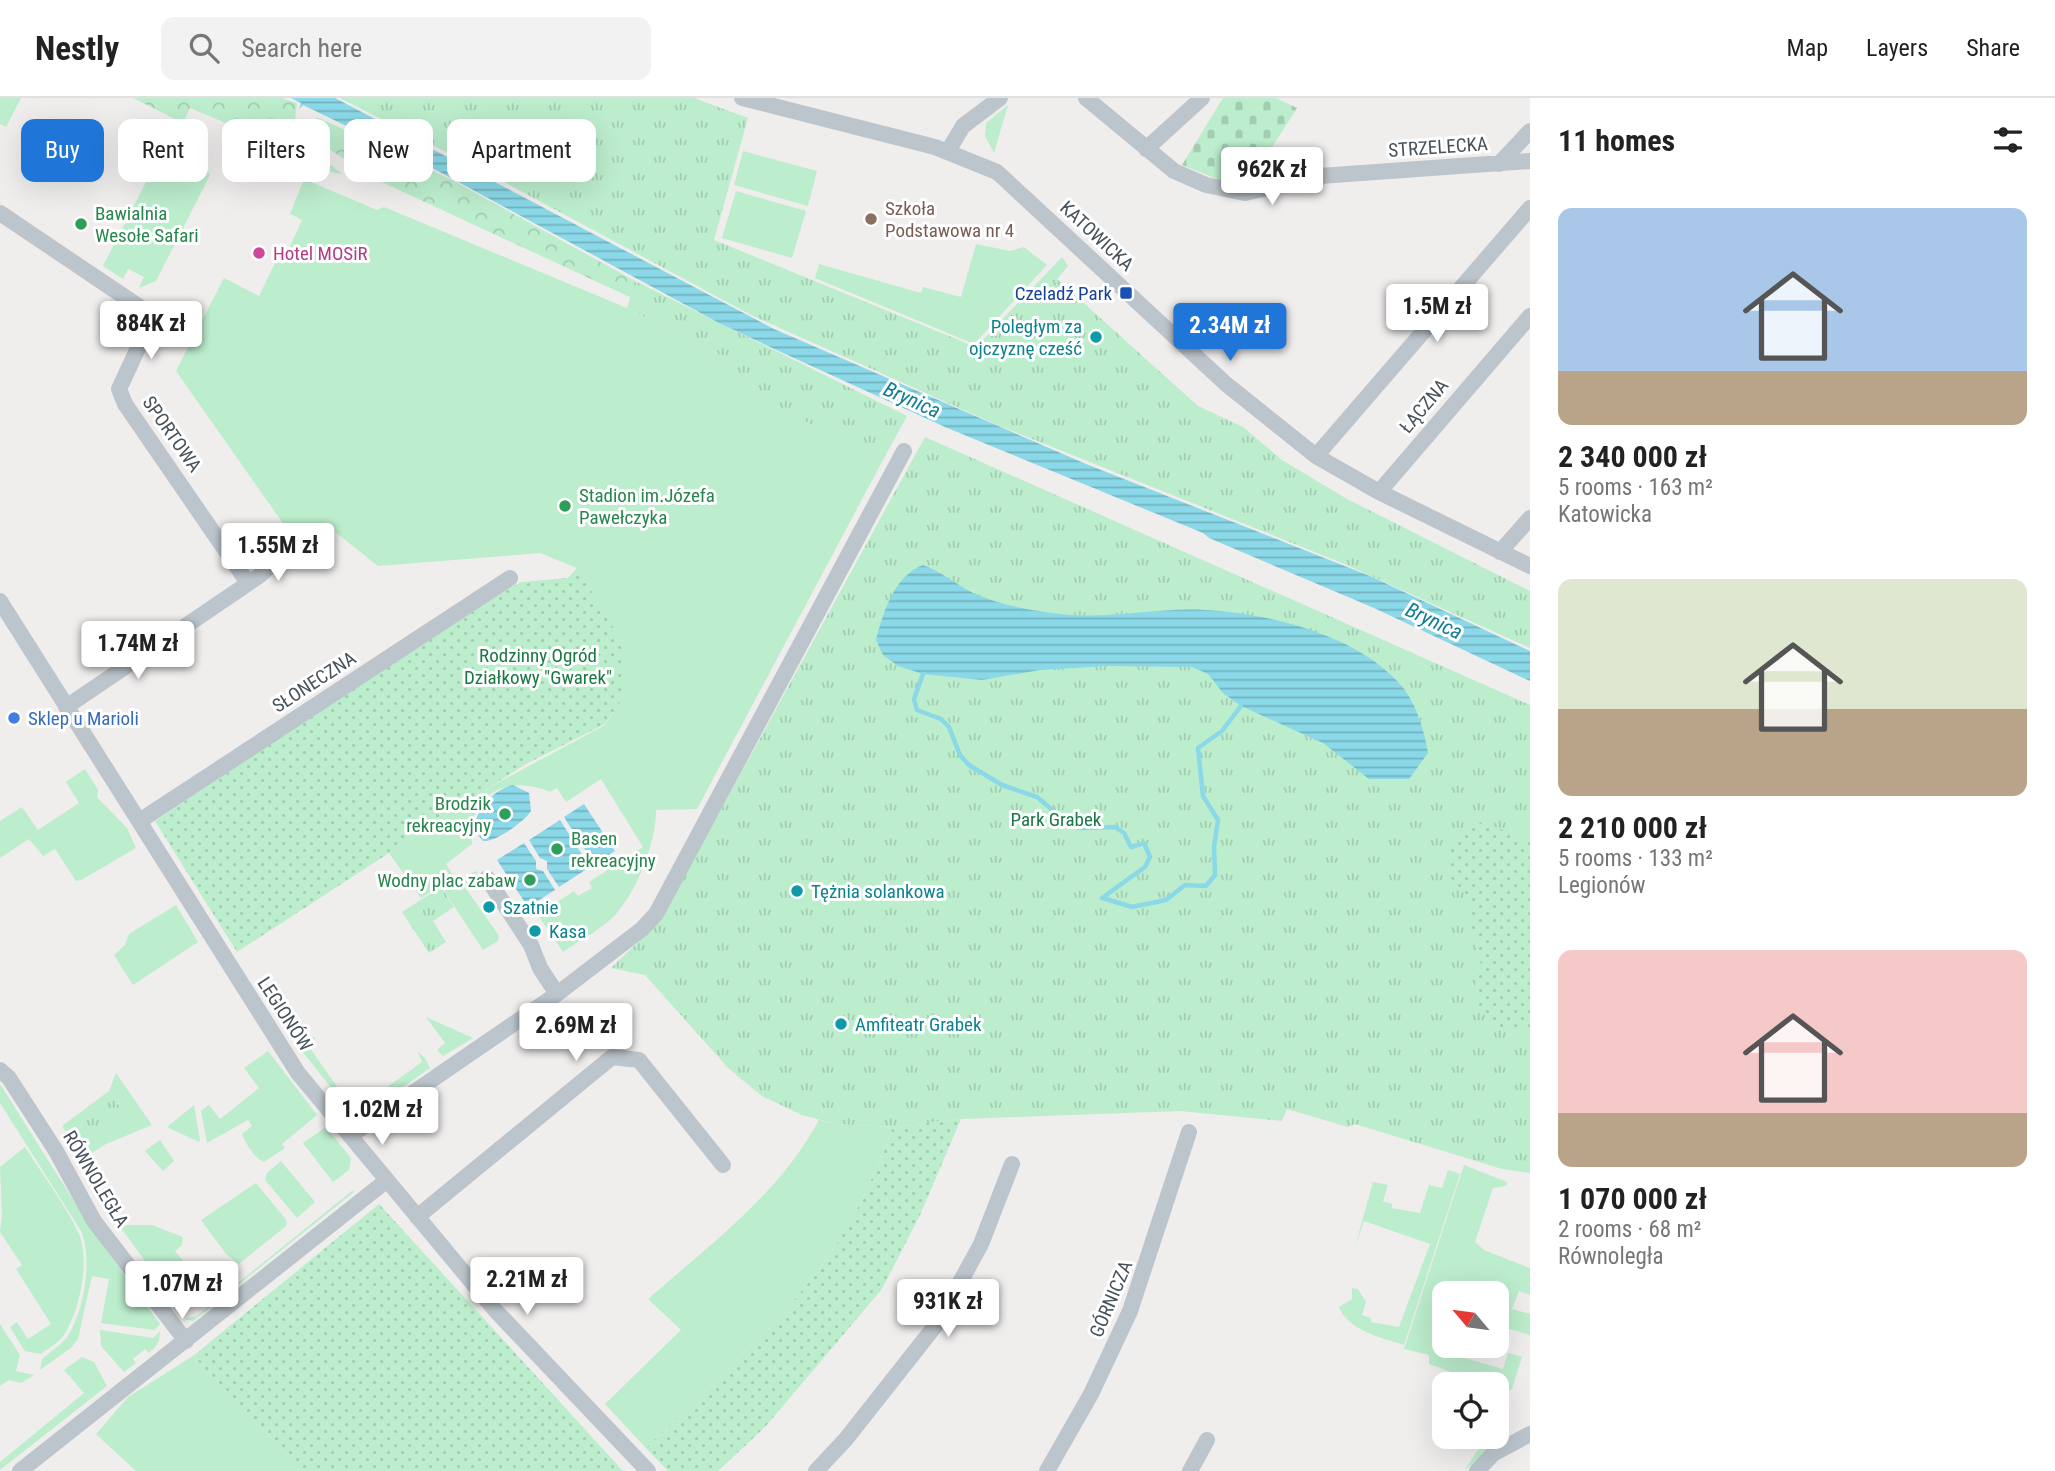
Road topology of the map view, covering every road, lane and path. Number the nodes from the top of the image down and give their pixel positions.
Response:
1 (742, 98) edge
2 (1000, 98) edge
3 (1086, 98) edge
4 (1202, 98) edge
5 (1530, 131) edge
6 (1146, 149) junction
7 (948, 151) junction
8 (1530, 161) edge
9 (1499, 164) junction
10 (1530, 208) edge
11 (0, 213) edge
12 (1530, 316) edge
13 (904, 452) dead end
14 (1316, 456) junction
15 (1379, 492) junction
16 (1530, 518) edge
17 (1500, 552) junction
18 (285, 553) dead end
19 (1530, 566) edge
20 (510, 578) dead end
21 (248, 583) junction
22 (0, 601) edge
23 (66, 707) junction
24 (141, 820) junction
25 (487, 878) dead end
26 (556, 994) junction
27 (0, 1070) edge
28 (1189, 1132) dead end
29 (350, 1136) junction
30 (1012, 1164) dead end
31 (723, 1165) dead end
32 (386, 1181) junction
33 (417, 1217) junction
34 (186, 1341) junction
35 (1530, 1434) edge
36 (1207, 1440) dead end
37 (20, 1471) edge
38 (648, 1471) edge
39 (816, 1471) edge
40 (1046, 1471) edge
41 (1190, 1471) edge
42 (1477, 1471) edge

1 - 7 street, KATOWICKA
2 - 7 street
3 - 6 street, STRZELECKA
4 - 6 street
5 - 9 street
6 - 9 street, STRZELECKA
7 - 14 street, KATOWICKA
8 - 9 street, STRZELECKA
10 - 14 street
11 - 21 street, SPORTOWA
12 - 15 street, ŁĄCZNA
13 - 26 street
14 - 15 street, KATOWICKA
15 - 17 street, KATOWICKA
16 - 17 street
17 - 19 street, KATOWICKA
18 - 21 street
20 - 24 street, SŁONECZNA
21 - 23 street
22 - 23 street, LEGIONÓW
23 - 24 street, LEGIONÓW
24 - 29 street, LEGIONÓW
25 - 26 street
26 - 29 street
27 - 34 street, RÓWNOLEGŁA
28 - 40 street, GÓRNICZA
29 - 32 street, LEGIONÓW
30 - 39 street
31 - 33 street
32 - 33 street, LEGIONÓW
32 - 34 street
33 - 38 street, LEGIONÓW
34 - 37 street
35 - 42 street
36 - 41 street

